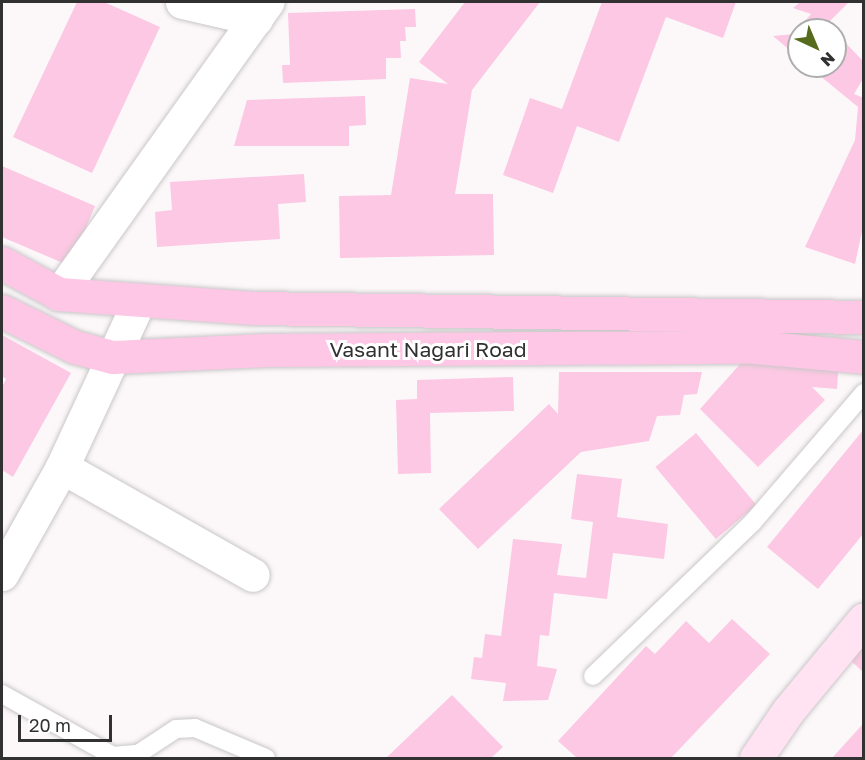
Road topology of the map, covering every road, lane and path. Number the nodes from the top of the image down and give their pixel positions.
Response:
1 (182, 2) edge
2 (261, 10) edge
3 (2, 263) edge
4 (59, 294) junction
5 (139, 301) junction
6 (2, 311) edge
7 (864, 317) edge
8 (113, 357) junction
9 (864, 357) edge
10 (864, 393) edge
11 (62, 467) junction
12 (2, 574) edge
13 (253, 575) dead end
14 (864, 619) edge
15 (593, 676) dead end
16 (2, 694) edge
17 (266, 759) edge
18 (756, 759) edge

1 - 2 street
2 - 4 street
3 - 4 main road, Vasant Nagari Road
4 - 5 main road, Vasant Nagari Road
5 - 7 main road, Vasant Nagari Road
5 - 8 street
6 - 8 main road, Vasant Nagari Road
8 - 9 main road, Vasant Nagari Road
8 - 11 street
10 - 15 lane
11 - 12 street
11 - 13 street
14 - 18 street
16 - 17 lane

